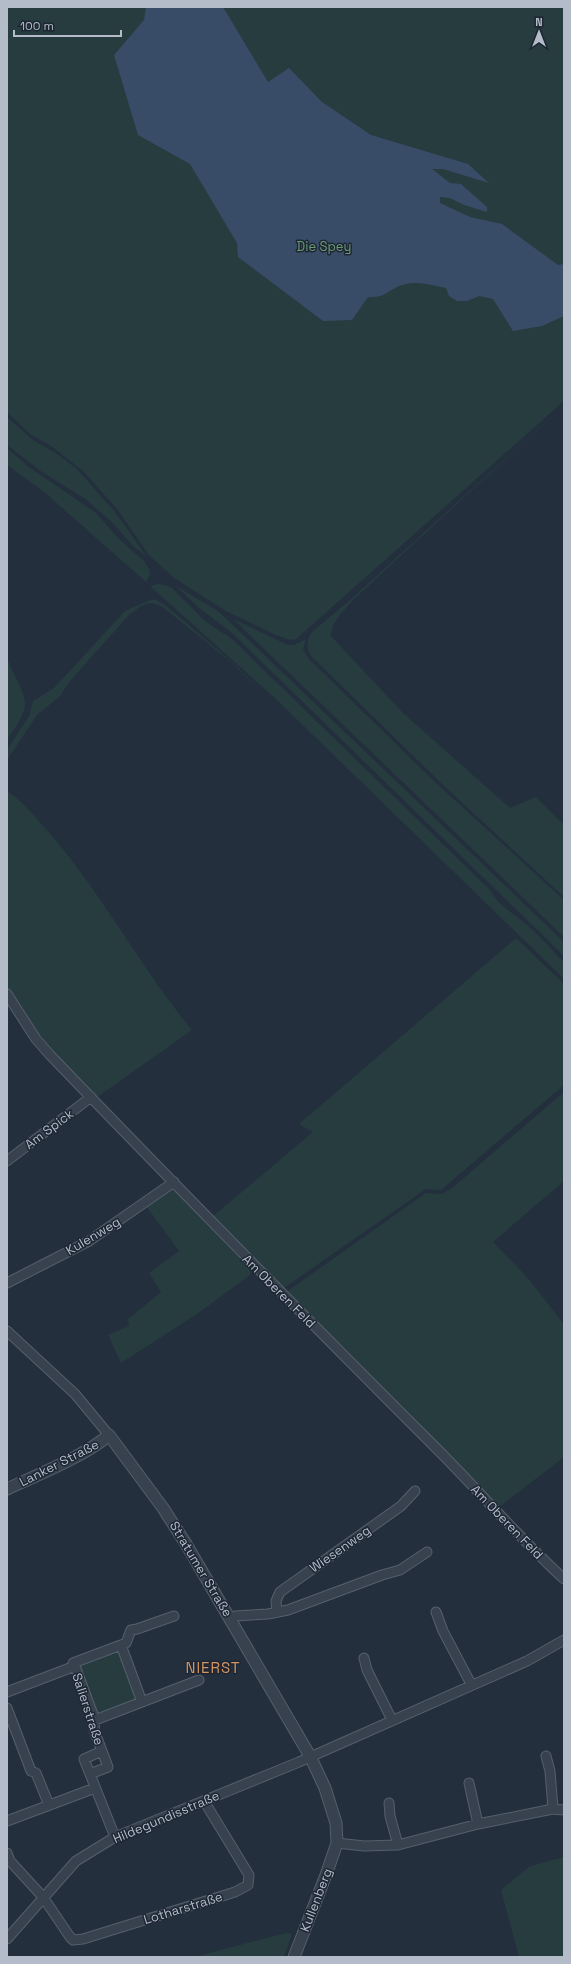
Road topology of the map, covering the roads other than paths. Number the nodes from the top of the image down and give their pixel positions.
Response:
1 (7, 994) edge
2 (91, 1097) junction
3 (7, 1161) edge
4 (174, 1182) junction
5 (7, 1283) edge
6 (7, 1331) edge
7 (109, 1435) junction
8 (7, 1489) edge
9 (415, 1492) dead end
10 (427, 1552) dead end
11 (564, 1579) edge
12 (277, 1612) junction
13 (436, 1612) dead end
14 (174, 1616) dead end
15 (231, 1618) junction
16 (564, 1640) edge
17 (121, 1645) junction
18 (364, 1658) dead end
19 (74, 1666) junction
20 (199, 1680) dead end
21 (471, 1684) junction
22 (7, 1692) edge
23 (142, 1702) junction
24 (7, 1708) edge
25 (95, 1720) junction
26 (392, 1720) junction
27 (102, 1751) junction
28 (310, 1756) junction
29 (546, 1756) dead end
30 (90, 1774) junction
31 (469, 1783) dead end
32 (95, 1788) junction
33 (204, 1801) junction
34 (389, 1803) dead end
35 (49, 1805) junction
36 (553, 1809) junction
37 (564, 1810) edge
38 (7, 1821) edge
39 (478, 1824) junction
40 (115, 1836) junction
41 (337, 1843) junction
42 (398, 1845) junction
43 (7, 1854) edge
44 (43, 1898) junction
45 (7, 1939) edge
46 (294, 1957) edge

1 - 2 street, Am Oberen Feld
2 - 3 street, Am Spick
2 - 4 street, Am Oberen Feld
4 - 5 street, Kulenweg
4 - 11 street, Am Oberen Feld
6 - 7 street, Stratumer Straße
7 - 8 street, Lanker Straße
7 - 15 street, Stratumer Straße
9 - 12 street, Wiesenweg
10 - 12 street
12 - 15 street
13 - 21 street
14 - 17 street
15 - 28 street, Stratumer Straße
16 - 21 street, Hildegundisstraße
17 - 19 street
17 - 23 street
18 - 26 street
19 - 22 street, Salierstraße
19 - 25 street, Salierstraße
20 - 23 street
21 - 26 street, Hildegundisstraße
23 - 25 street
24 - 35 street
25 - 27 street, Salierstraße
26 - 28 street, Hildegundisstraße
27 - 30 street, Salierstraße
27 - 30 street, Salierstraße
28 - 33 street, Hildegundisstraße
28 - 41 street, Stratumer Straße
29 - 36 street
30 - 32 street, Salierstraße
31 - 39 street
32 - 35 street
32 - 40 street, Salierstraße
33 - 40 street, Hildegundisstraße
33 - 44 street, Lotharstraße
34 - 42 street
35 - 38 street
36 - 37 street
36 - 39 street
39 - 42 street
40 - 44 street, Hildegundisstraße
41 - 42 street
41 - 46 street, Kullenberg
43 - 44 street
44 - 45 street, Hildegundisstraße

